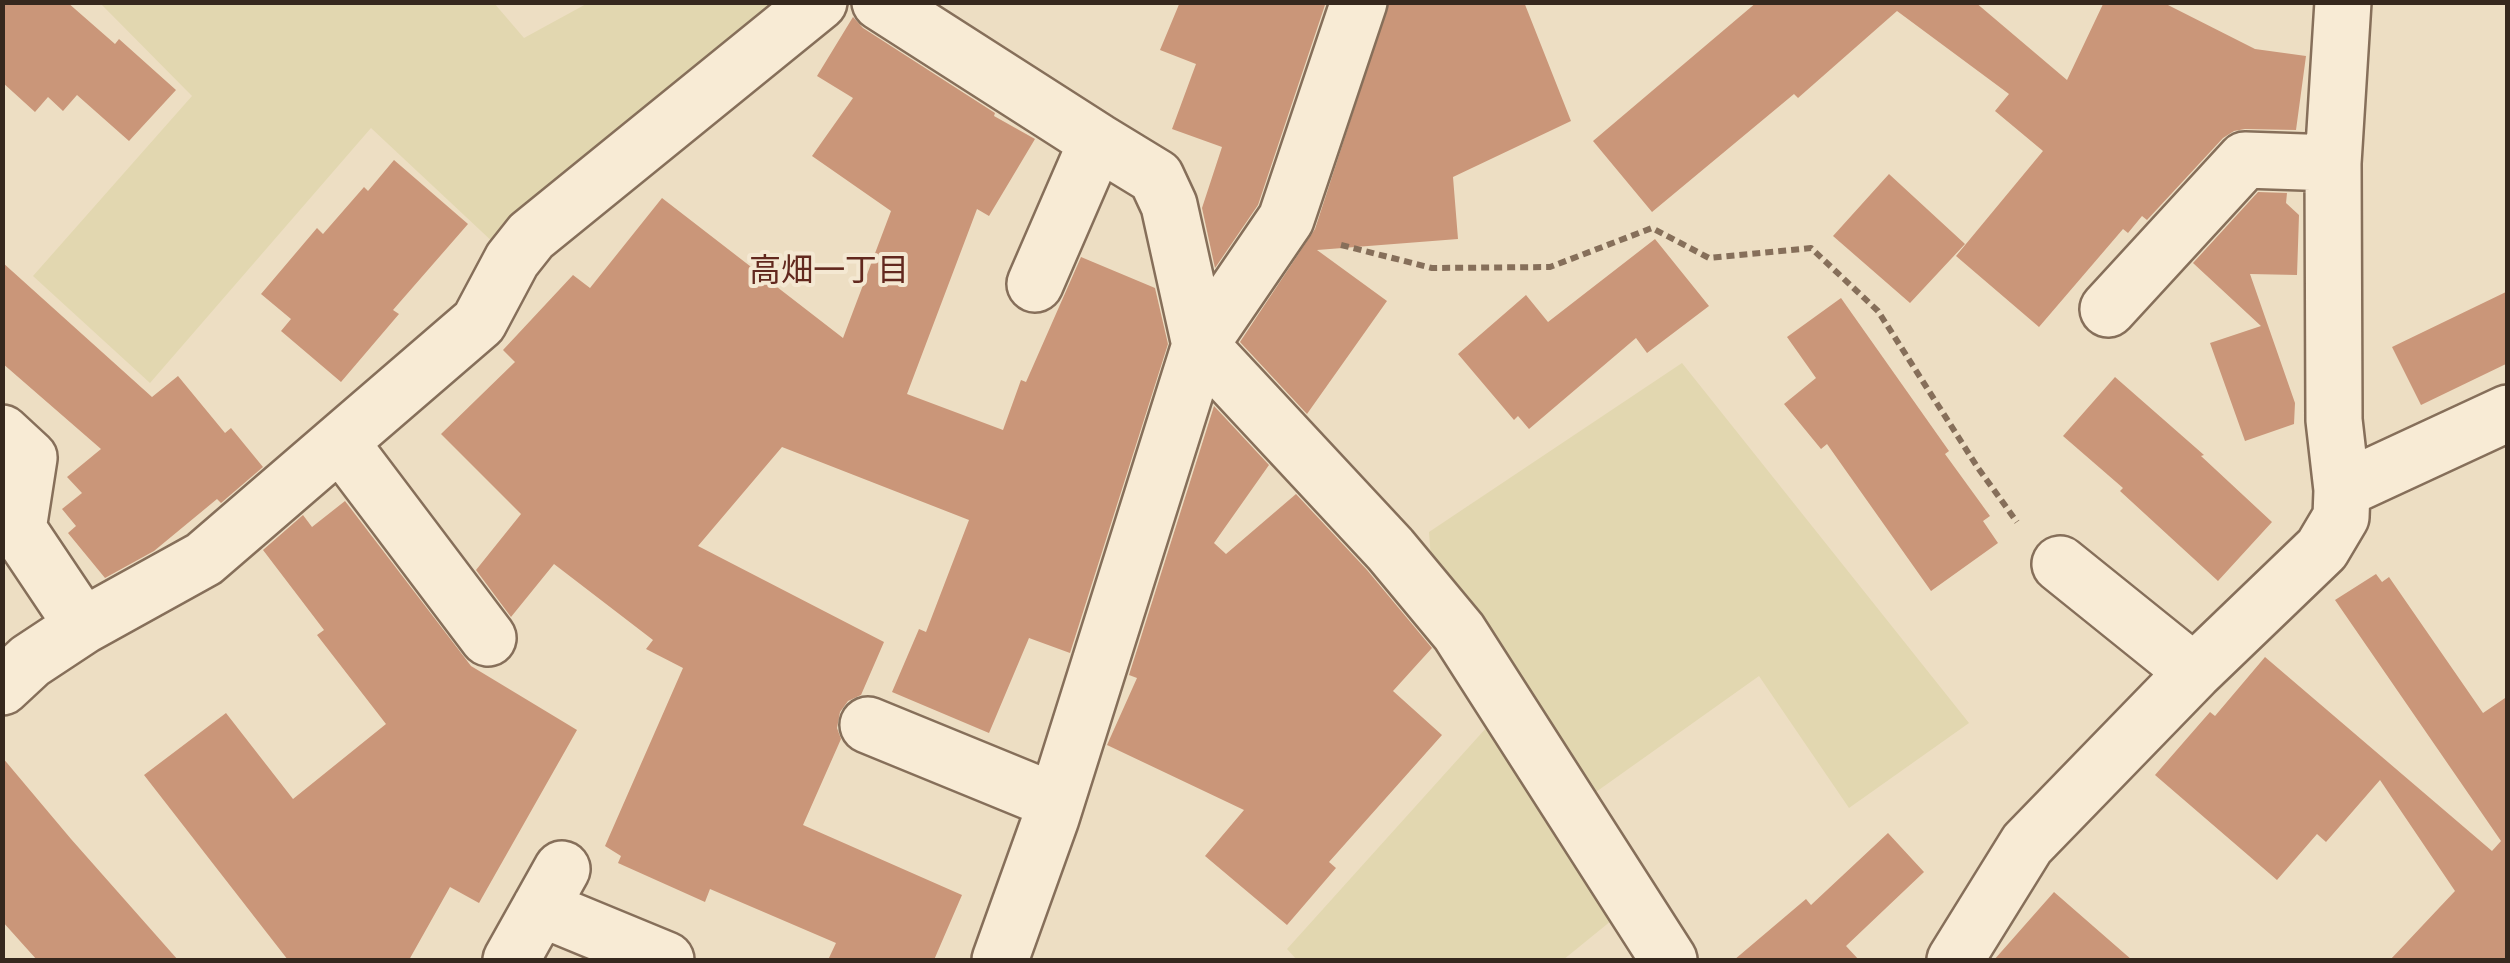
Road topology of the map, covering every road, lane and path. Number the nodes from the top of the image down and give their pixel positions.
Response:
1 (819, 2) edge
2 (880, 2) edge
3 (1360, 2) edge
4 (2344, 2) edge
5 (1097, 141) junction
6 (2333, 163) junction
7 (1286, 218) junction
8 (1035, 284) dead end
9 (2108, 308) dead end
10 (1200, 345) junction
11 (2508, 413) edge
12 (2, 433) edge
13 (340, 442) junction
14 (2342, 490) junction
15 (2060, 564) joint
16 (84, 626) junction
17 (488, 638) dead end
18 (2194, 672) junction
19 (2, 688) edge
20 (868, 725) dead end
21 (1056, 802) junction
22 (1006, 957) edge
23 (510, 960) edge
24 (666, 960) edge
25 (1670, 960) edge
26 (1954, 960) edge

1 - 13 street
2 - 5 street
3 - 7 street
4 - 6 street
5 - 8 street
5 - 10 street
6 - 9 street
6 - 14 street
7 - 10 street
7 - 15 path
10 - 21 street
10 - 25 street
11 - 14 street
12 - 16 street
13 - 16 street
13 - 17 street
14 - 18 street
15 - 18 street
16 - 19 street
18 - 26 street
20 - 21 street
21 - 22 street
23 - 24 street

